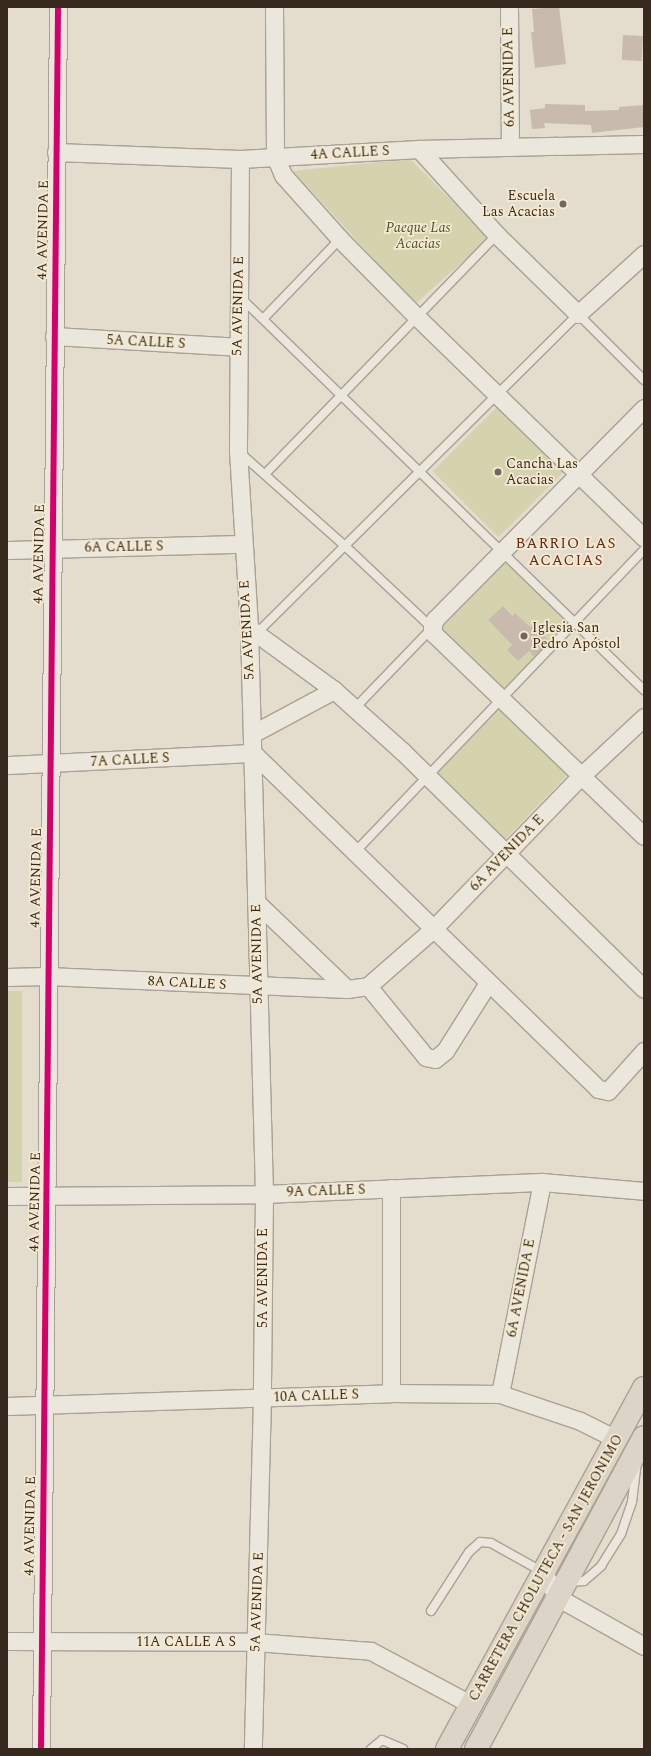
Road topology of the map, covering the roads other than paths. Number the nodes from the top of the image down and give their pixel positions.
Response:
1 (58, 7) edge
2 (274, 7) edge
3 (509, 7) edge
4 (644, 144) edge
5 (510, 147) junction
6 (419, 149) junction
7 (56, 152) junction
8 (275, 156) junction
9 (240, 159) junction
10 (497, 235) junction
11 (340, 239) junction
12 (644, 254) edge
13 (238, 296) junction
14 (578, 314) junction
15 (417, 317) junction
16 (263, 319) junction
17 (54, 336) junction
18 (238, 347) junction
19 (644, 380) edge
20 (496, 394) junction
21 (341, 395) junction
22 (644, 408) edge
23 (238, 450) junction
24 (419, 470) junction
25 (266, 473) junction
26 (578, 475) junction
27 (644, 538) edge
28 (242, 544) junction
29 (344, 545) junction
30 (51, 549) junction
31 (7, 550) edge
32 (644, 550) edge
33 (504, 551) junction
34 (575, 622) junction
35 (432, 628) junction
36 (253, 631) junction
37 (334, 690) junction
38 (644, 690) edge
39 (501, 699) junction
40 (354, 708) junction
41 (644, 717) edge
42 (252, 734) junction
43 (253, 753) junction
44 (7, 764) edge
45 (49, 764) junction
46 (428, 776) junction
47 (581, 776) junction
48 (644, 836) edge
49 (355, 852) junction
50 (507, 853) junction
51 (256, 902) junction
52 (433, 929) junction
53 (47, 976) junction
54 (7, 977) edge
55 (488, 983) junction
56 (258, 986) junction
57 (368, 986) junction
58 (346, 989) junction
59 (644, 989) edge
60 (644, 1051) edge
61 (542, 1182) junction
62 (391, 1188) junction
63 (644, 1191) edge
64 (264, 1194) junction
65 (7, 1196) edge
66 (48, 1196) junction
67 (644, 1388) edge
68 (391, 1393) junction
69 (500, 1394) junction
70 (262, 1398) junction
71 (7, 1406) edge
72 (43, 1406) junction
73 (616, 1439) junction
74 (641, 1442) edge
75 (544, 1572) junction
76 (561, 1590) junction
77 (431, 1611) dead end
78 (7, 1640) edge
79 (40, 1642) junction
80 (255, 1642) junction
81 (644, 1646) edge
82 (472, 1705) junction
83 (41, 1749) edge
84 (252, 1749) edge
85 (371, 1749) edge
86 (403, 1749) edge
87 (448, 1749) edge
88 (476, 1749) edge

1 - 7 street, 4A AVENIDA E
2 - 8 street
3 - 5 street, 6A AVENIDA E
4 - 5 street, 4A CALLE S
5 - 6 street, 4A CALLE S
6 - 8 street, 4A CALLE S
6 - 10 street
7 - 9 street, 4A CALLE S
7 - 17 street, 4A AVENIDA E
8 - 9 street, 4A CALLE S
8 - 11 street
9 - 13 street, 5A AVENIDA E
10 - 14 street
10 - 15 lane
11 - 15 street
11 - 16 lane
12 - 14 street
13 - 16 lane
13 - 18 street, 5A AVENIDA E
14 - 19 lane
14 - 20 lane
15 - 20 street
15 - 21 lane
16 - 21 lane
17 - 18 street, 5A CALLE S
17 - 30 street, 4A AVENIDA E
18 - 23 street, 5A AVENIDA E
20 - 24 lane
20 - 26 street
21 - 24 lane
21 - 25 lane
22 - 26 street
23 - 25 lane
23 - 28 street, 5A AVENIDA E
24 - 29 lane
24 - 33 lane
25 - 29 lane
26 - 27 street
26 - 33 street
28 - 30 street, 6A CALLE S
28 - 36 street, 5A AVENIDA E
29 - 35 lane
29 - 36 lane
30 - 31 street, 6A CALLE S
30 - 45 street, 4A AVENIDA E
32 - 34 lane
33 - 34 lane
33 - 35 street
34 - 38 lane
34 - 39 lane
35 - 39 street
35 - 40 lane
36 - 37 street
36 - 42 street, 5A AVENIDA E
37 - 40 street
37 - 42 street
39 - 46 lane
39 - 47 street
40 - 46 street
41 - 47 street, 6A AVENIDA E
42 - 43 street, 5A AVENIDA E
43 - 45 street, 7A CALLE S
43 - 49 street
43 - 51 street, 5A AVENIDA E
44 - 45 street, 7A CALLE S
45 - 53 street, 4A AVENIDA E
46 - 49 lane
46 - 50 street
47 - 48 street
47 - 50 street, 6A AVENIDA E
49 - 52 street
50 - 52 street, 6A AVENIDA E
50 - 59 street
51 - 56 street, 5A AVENIDA E
51 - 58 street
52 - 55 street
52 - 57 street, 6A AVENIDA E
53 - 54 street, 8A CALLE S
53 - 56 street, 8A CALLE S
53 - 66 street, 4A AVENIDA E
55 - 57 street
55 - 60 street
56 - 58 street, 8A CALLE S
56 - 64 street, 5A AVENIDA E
57 - 58 street, 8A CALLE S
61 - 62 street, 9A CALLE S
61 - 63 street, 9A CALLE S
61 - 69 street, 6A AVENIDA E
62 - 64 street, 9A CALLE S
62 - 68 street
64 - 66 street, 9A CALLE S
64 - 70 street, 5A AVENIDA E
65 - 66 street, 9A CALLE S
66 - 72 street, 4A AVENIDA E
67 - 73 highway, CARRETERA CHOLUTECA - SAN JERONIMO
68 - 69 street, 10A CALLE S
68 - 70 street, 10A CALLE S
69 - 73 street, 10A CALLE S
70 - 72 street, 10A CALLE S
70 - 80 street, 5A AVENIDA E
71 - 72 street, 10A CALLE S
72 - 79 street, 4A AVENIDA E
73 - 75 highway, CARRETERA CHOLUTECA - SAN JERONIMO
74 - 76 highway, CARRETERA CHOLUTECA - SAN JERONIMO
75 - 76 street
75 - 77 lane
75 - 82 highway, CARRETERA CHOLUTECA - SAN JERONIMO
76 - 81 street
76 - 88 highway, CARRETERA CHOLUTECA - SAN JERONIMO
78 - 79 street, 11A CALLE A S
79 - 80 street, 11A CALLE A S
79 - 83 street, 4A AVENIDA E
80 - 82 street, 11A CALLE A S
80 - 84 street, 5A AVENIDA E
82 - 87 highway, CARRETERA CHOLUTECA - SAN JERONIMO
85 - 86 lane

